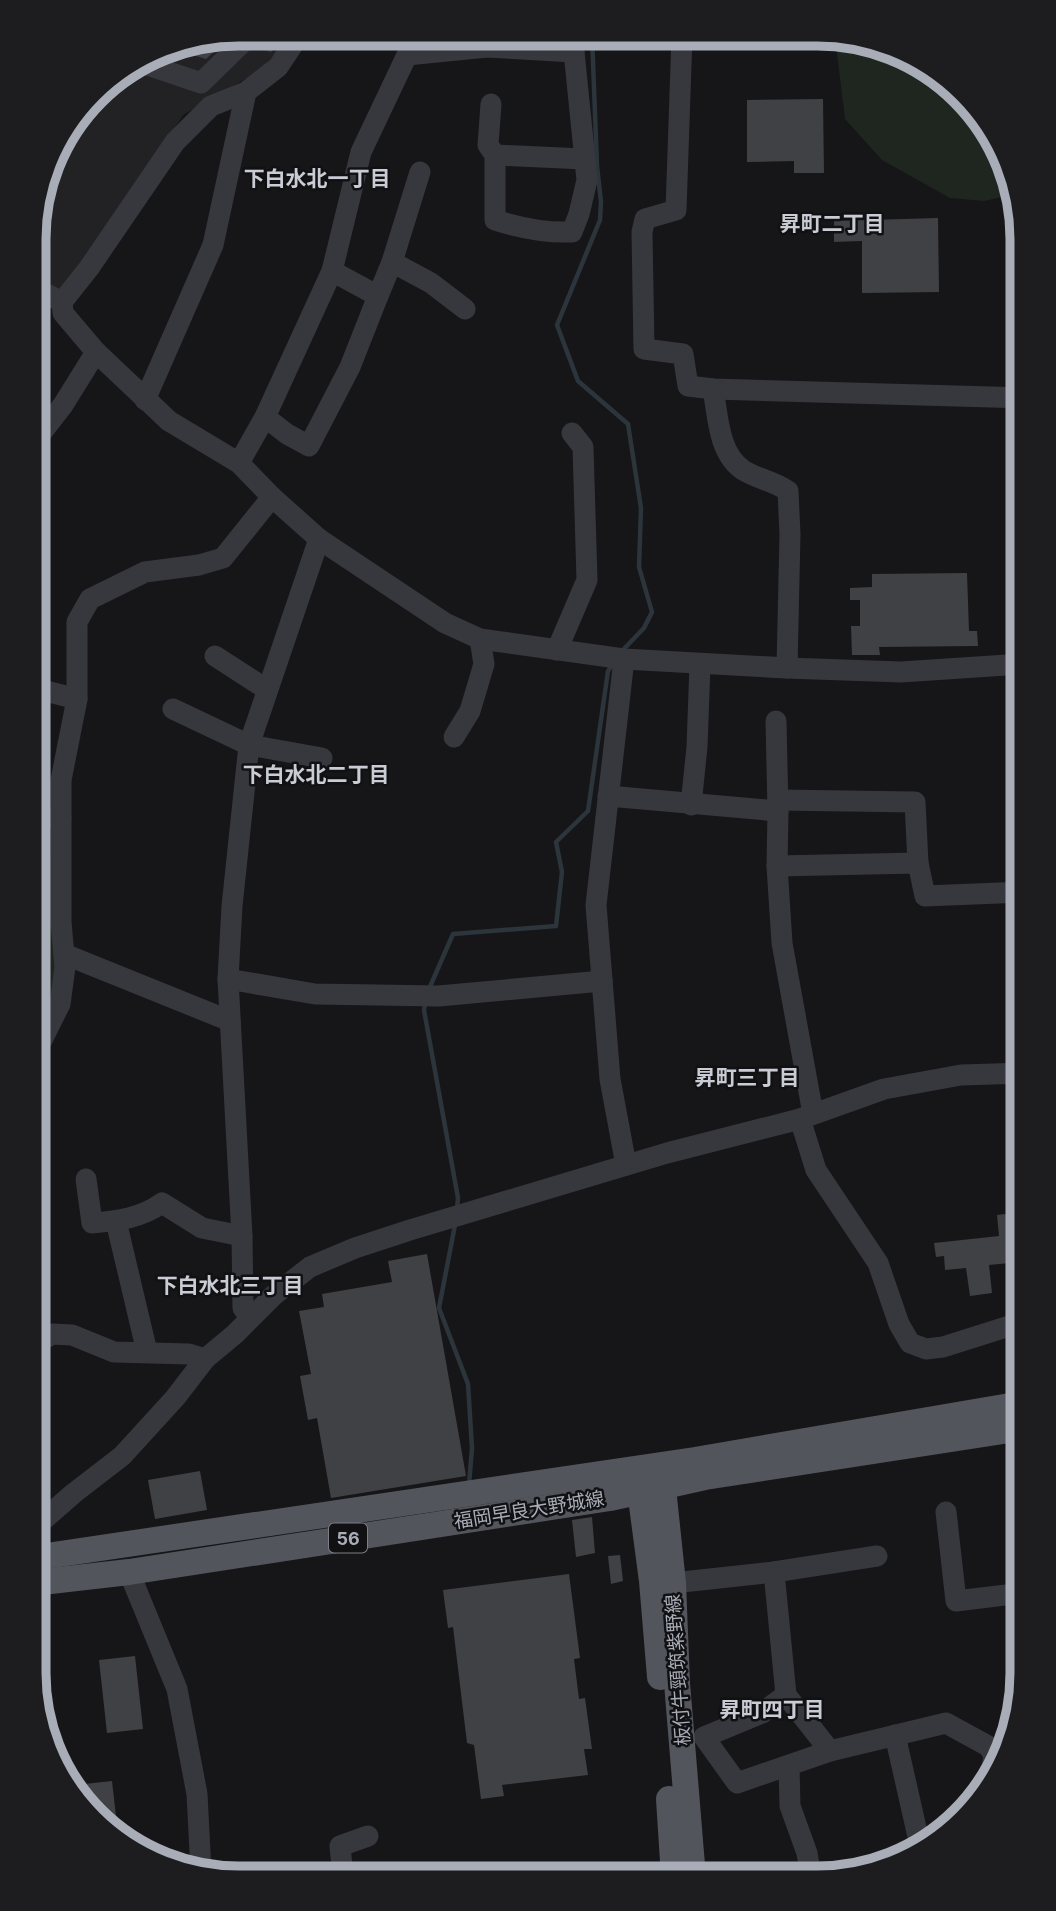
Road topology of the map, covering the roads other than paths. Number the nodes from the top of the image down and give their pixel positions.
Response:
1 (240, 45) edge
2 (293, 45) edge
3 (545, 45) edge
4 (574, 45) edge
5 (682, 45) edge
6 (152, 66) edge
7 (246, 92) junction
8 (491, 104) dead end
9 (495, 155) junction
10 (584, 159) junction
11 (420, 172) dead end
12 (392, 262) junction
13 (332, 271) junction
14 (378, 296) junction
15 (45, 297) edge
16 (62, 302) junction
17 (465, 309) dead end
18 (96, 352) junction
19 (713, 389) junction
20 (1010, 398) edge
21 (145, 400) junction
22 (265, 417) junction
23 (45, 429) edge
24 (572, 433) dead end
25 (239, 463) junction
26 (272, 497) junction
27 (319, 539) junction
28 (480, 639) junction
29 (557, 650) junction
30 (215, 656) dead end
31 (624, 659) junction
32 (700, 664) junction
33 (1010, 665) edge
34 (786, 668) junction
35 (266, 689) junction
36 (45, 691) edge
37 (77, 699) junction
38 (173, 709) dead end
39 (776, 721) dead end
40 (454, 737) dead end
41 (249, 745) junction
42 (322, 758) dead end
43 (608, 796) junction
44 (691, 805) junction
45 (778, 805) junction
46 (45, 817) edge
47 (61, 818) junction
48 (918, 863) junction
49 (777, 866) junction
50 (1010, 893) edge
51 (64, 954) junction
52 (228, 979) junction
53 (601, 981) junction
54 (230, 1021) junction
55 (45, 1034) edge
56 (1010, 1073) edge
57 (806, 1116) junction
58 (626, 1165) junction
59 (86, 1179) dead end
60 (116, 1221) junction
61 (242, 1236) junction
62 (251, 1317) junction
63 (1010, 1326) edge
64 (45, 1338) edge
65 (147, 1352) junction
66 (205, 1359) junction
67 (1010, 1406) edge
68 (1010, 1430) edge
69 (650, 1477) junction
70 (946, 1512) dead end
71 (45, 1519) edge
72 (45, 1556) edge
73 (877, 1556) dead end
74 (130, 1572) junction
75 (774, 1572) junction
76 (45, 1582) edge
77 (673, 1583) junction
78 (1010, 1594) edge
79 (786, 1695) junction
80 (895, 1735) junction
81 (830, 1751) junction
82 (993, 1753) edge
83 (789, 1766) junction
84 (368, 1836) dead end
85 (918, 1837) edge
86 (201, 1862) edge
87 (342, 1866) edge
88 (673, 1866) edge
89 (692, 1866) edge
90 (809, 1866) edge

1 - 6 street
2 - 7 street
3 - 13 street
4 - 10 street
5 - 19 street
7 - 16 street
7 - 21 street
8 - 9 street
9 - 10 street
9 - 10 street
11 - 12 street
12 - 14 street
12 - 17 street
13 - 14 street
13 - 22 street
14 - 22 street
15 - 16 street
16 - 18 street
18 - 21 street
18 - 23 street
19 - 20 street
19 - 34 street
21 - 25 street
22 - 25 street
24 - 29 street
25 - 26 street
26 - 27 street
26 - 37 street
27 - 28 street
27 - 35 street
28 - 29 street
28 - 40 street
29 - 31 street
30 - 35 street
31 - 32 street
31 - 43 street
32 - 34 street
32 - 44 street
33 - 34 street
35 - 41 street
36 - 37 street
37 - 47 street
38 - 41 street
39 - 45 street
41 - 42 street
41 - 52 street
43 - 44 street
43 - 53 street
44 - 45 street
45 - 48 street
45 - 49 street
46 - 47 street
47 - 51 street
48 - 49 street
48 - 50 street
49 - 57 street
51 - 54 street
51 - 55 street
52 - 53 street
52 - 54 street
53 - 58 street
54 - 61 street
56 - 57 street
57 - 58 street
57 - 63 street
58 - 62 street
59 - 60 street
60 - 61 street
60 - 65 street
61 - 62 street
62 - 66 street
64 - 65 street
65 - 66 street
66 - 71 street
67 - 69 main road, 福岡早良大野城線 / 56
68 - 69 main road, 福岡早良大野城線 / 56
69 - 72 main road, 福岡早良大野城線 / 56
69 - 74 main road, 福岡早良大野城線 / 56
69 - 77 main road, 板付牛頸筑紫野線
69 - 88 main road, 板付牛頸筑紫野線
70 - 78 street
73 - 75 street
74 - 76 main road, 福岡早良大野城線 / 56
74 - 86 street
75 - 77 street
75 - 79 street
77 - 89 main road, 板付牛頸筑紫野線
79 - 81 street
79 - 83 street
80 - 81 street
80 - 82 street
80 - 85 street
81 - 83 street
83 - 90 street
84 - 87 street

